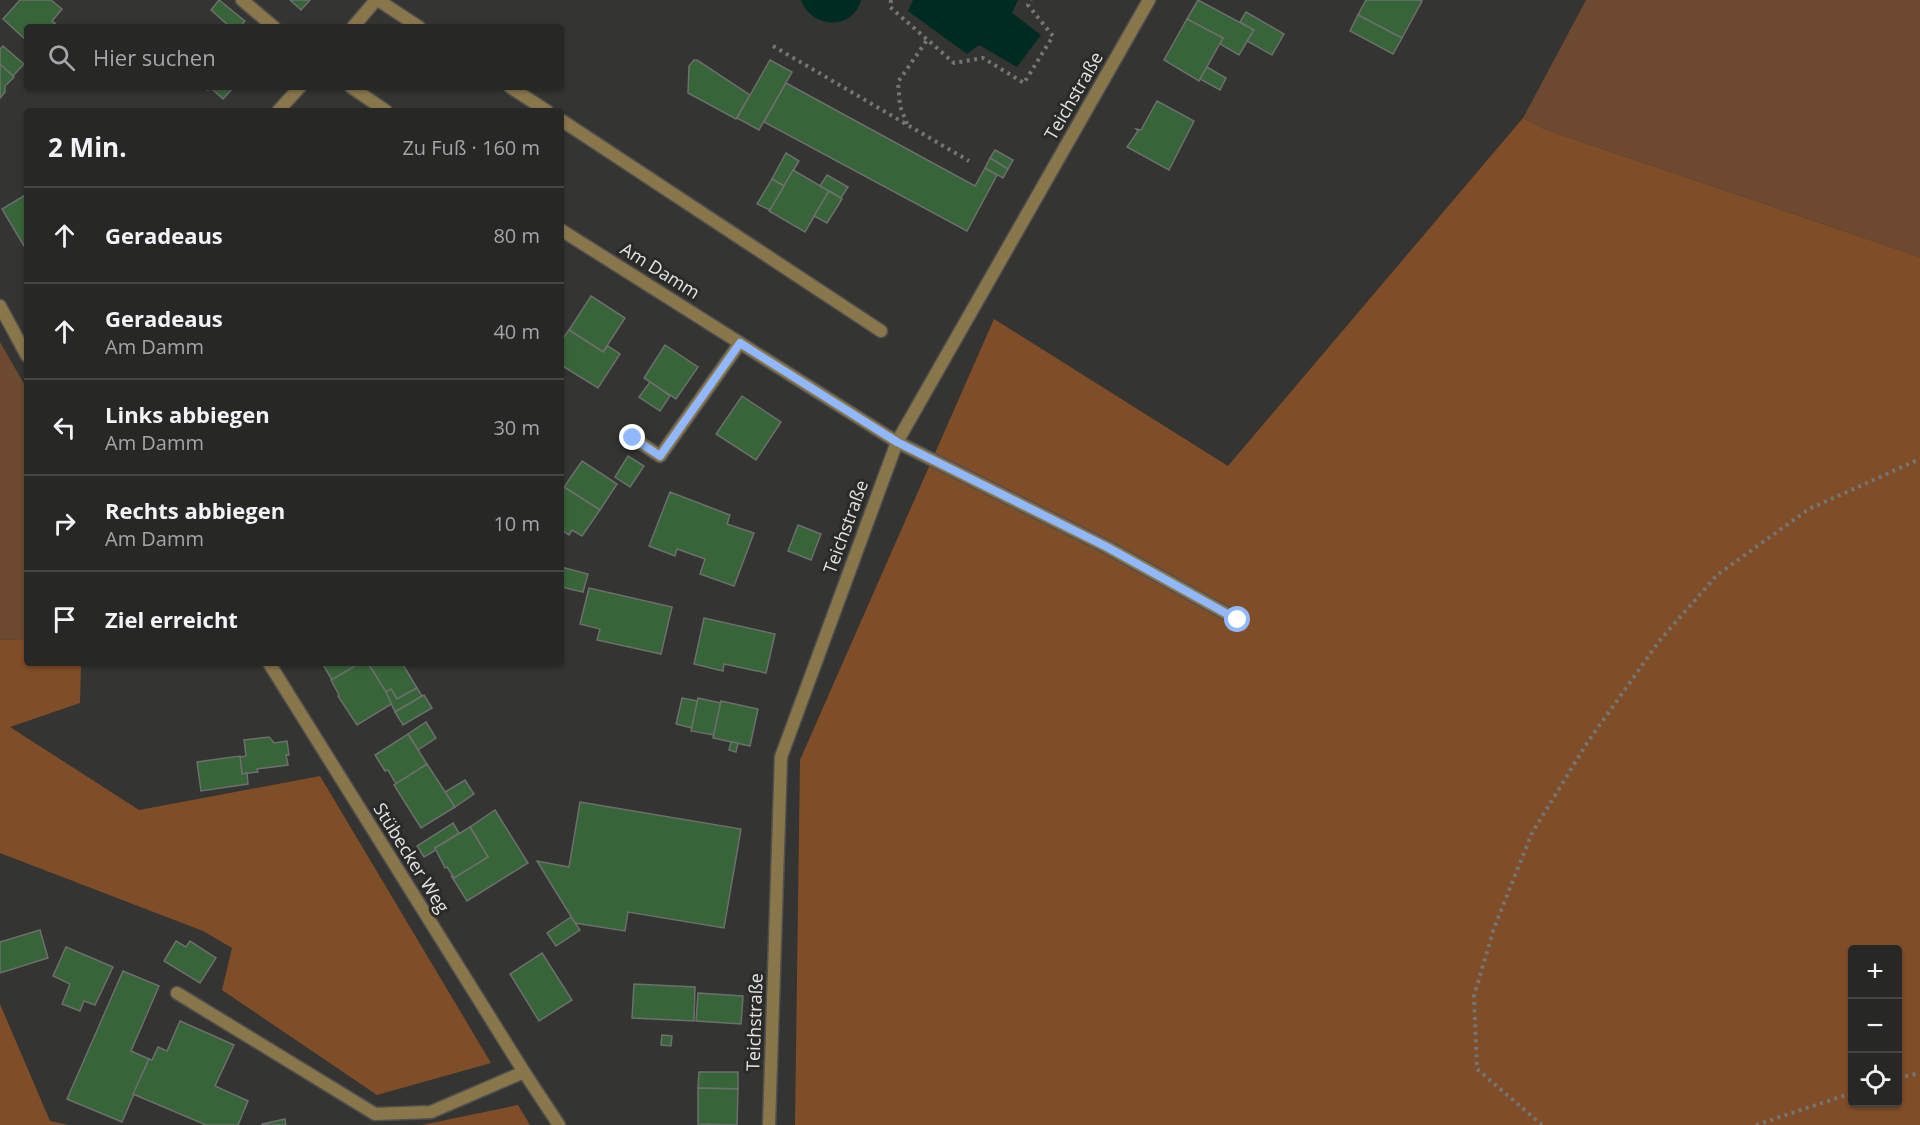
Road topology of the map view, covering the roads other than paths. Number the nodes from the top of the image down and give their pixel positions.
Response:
1 (242, 0) edge
2 (377, 0) edge
3 (1149, 0) edge
4 (270, 24) edge
5 (356, 24) edge
6 (414, 24) edge
7 (297, 90) edge
8 (355, 90) edge
9 (515, 90) edge
10 (281, 108) edge
11 (382, 108) edge
12 (542, 108) edge
13 (564, 122) edge
14 (564, 232) edge
15 (0, 306) edge
16 (881, 331) dead end
17 (740, 343) junction
18 (24, 350) edge
19 (633, 438) dead end
20 (897, 442) junction
21 (1238, 620) dead end
22 (271, 666) edge
23 (177, 993) dead end
24 (524, 1072) junction
25 (559, 1125) edge
26 (769, 1125) edge

1 - 4 street
2 - 5 street
2 - 6 street
3 - 20 street, Teichstraße
7 - 10 street
8 - 11 street
9 - 12 street
13 - 16 street
14 - 17 street, Am Damm
15 - 18 street
17 - 19 street
17 - 20 street, Am Damm
20 - 21 street, Am Damm
20 - 26 street, Teichstraße
22 - 24 street, Stübecker Weg
23 - 24 street
24 - 25 street, Stübecker Weg

